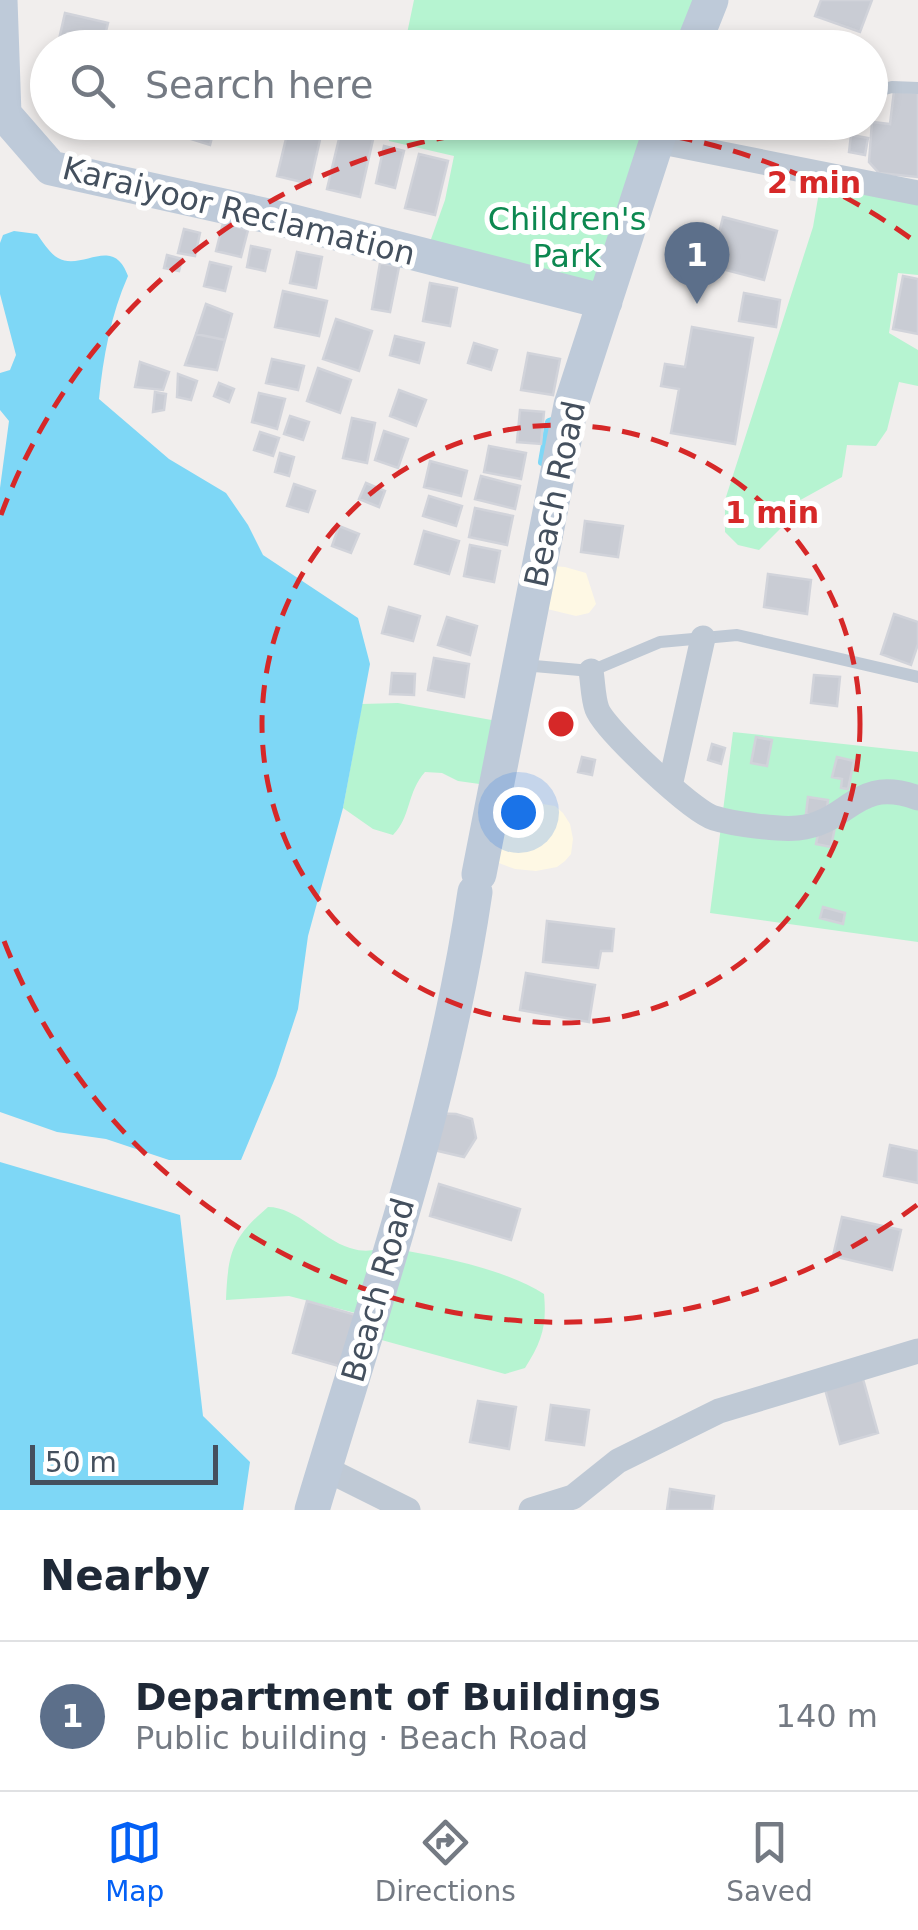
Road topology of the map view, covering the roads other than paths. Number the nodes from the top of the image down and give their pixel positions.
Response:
1 (0, 0) edge
2 (711, 0) edge
3 (699, 30) edge
4 (888, 88) edge
5 (918, 88) edge
6 (657, 140) edge
7 (694, 140) edge
8 (918, 193) edge
9 (605, 302) junction
10 (703, 638) junction
11 (520, 665) junction
12 (592, 671) junction
13 (918, 677) edge
14 (670, 786) junction
15 (918, 798) edge
16 (918, 1351) edge
17 (324, 1468) junction
18 (312, 1510) edge
19 (408, 1510) edge
20 (532, 1510) edge

1 - 9 main road, Karaiyoor Reclamation
2 - 3 main road
4 - 5 lane
6 - 9 main road, Beach Road
7 - 8 street
9 - 11 main road, Beach Road
10 - 12 lane
10 - 13 lane
10 - 14 street
11 - 12 lane
11 - 17 main road, Beach Road
12 - 14 street
14 - 15 street
16 - 20 street
17 - 18 main road, Beach Road
17 - 19 street

